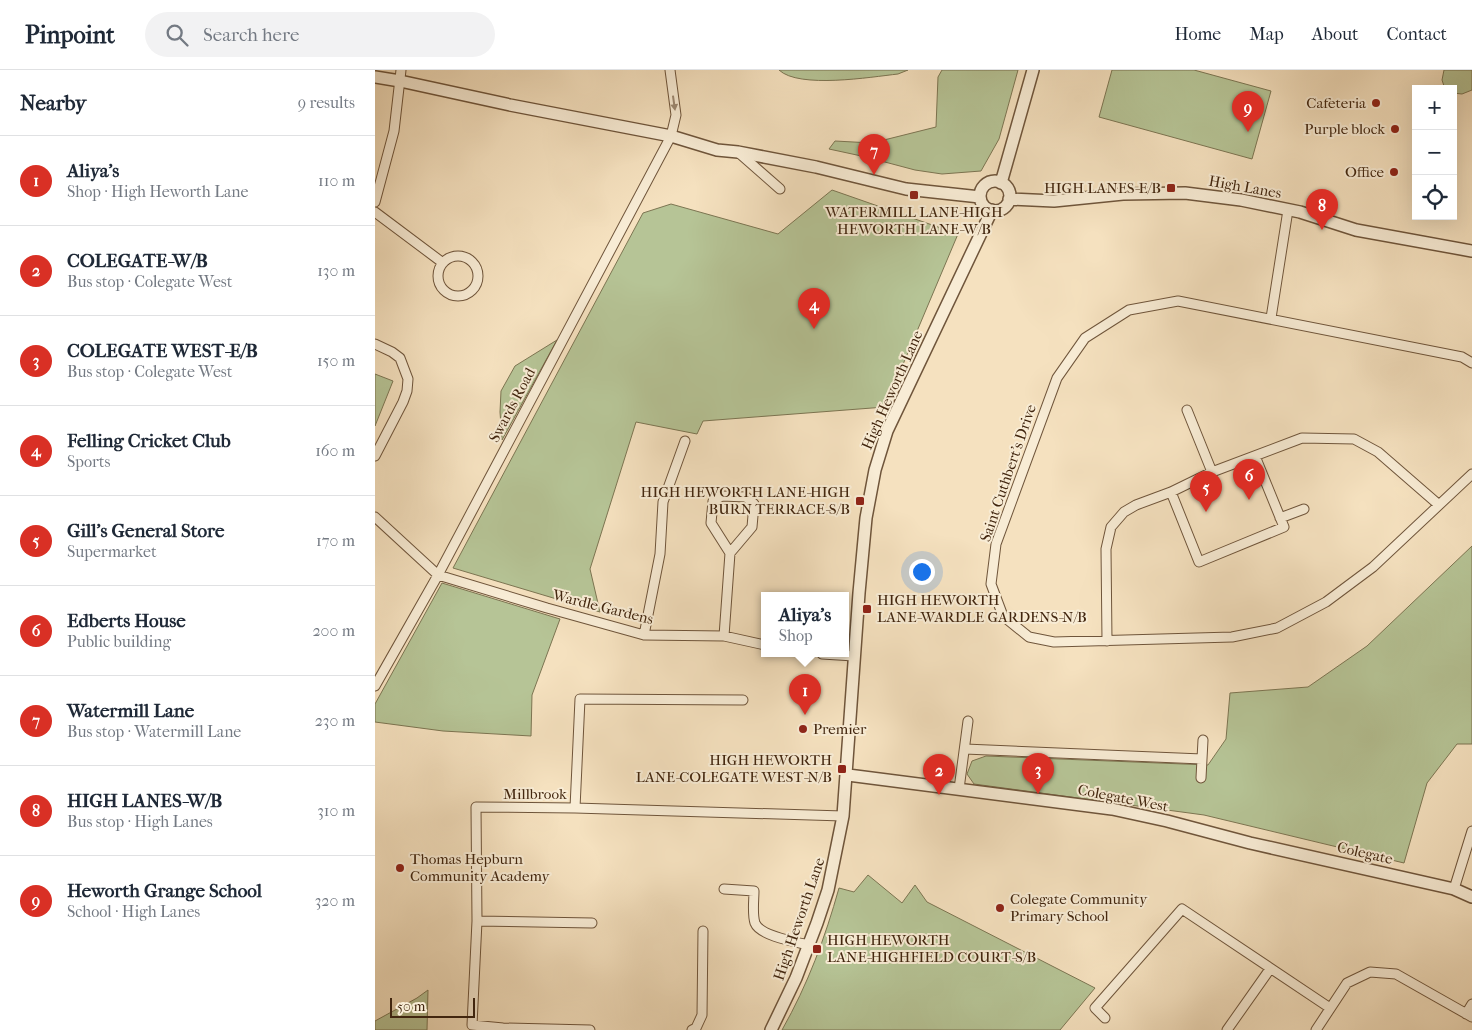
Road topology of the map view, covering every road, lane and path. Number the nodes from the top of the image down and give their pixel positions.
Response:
1 (670, 70) edge
2 (1033, 70) edge
3 (400, 75) edge
4 (375, 77) edge
5 (671, 136) junction
6 (738, 152) junction
7 (1001, 183) junction
8 (780, 189) dead end
9 (980, 197) junction
10 (1009, 199) junction
11 (375, 202) edge
12 (992, 210) junction
13 (1288, 210) junction
14 (375, 212) edge
15 (1472, 251) edge
16 (443, 262) junction
17 (1271, 318) junction
18 (375, 344) edge
19 (1472, 363) edge
20 (1187, 410) dead end
21 (685, 441) dead end
22 (375, 456) edge
23 (1255, 456) junction
24 (1212, 472) junction
25 (1472, 474) edge
26 (1171, 492) junction
27 (1439, 505) junction
28 (1304, 509) dead end
29 (375, 518) edge
30 (1280, 518) junction
31 (730, 553) junction
32 (437, 575) junction
33 (644, 634) junction
34 (724, 636) junction
35 (1107, 641) junction
36 (761, 644) edge
37 (849, 656) edge
38 (854, 656) junction
39 (375, 686) edge
40 (743, 700) dead end
41 (967, 721) dead end
42 (1203, 740) dead end
43 (965, 749) junction
44 (1201, 759) junction
45 (847, 775) junction
46 (1201, 778) dead end
47 (959, 789) junction
48 (575, 808) junction
49 (843, 816) junction
50 (1472, 831) edge
51 (1250, 843) joint
52 (723, 888) dead end
53 (1454, 889) junction
54 (1472, 897) edge
55 (477, 921) junction
56 (593, 923) dead end
57 (703, 931) dead end
58 (809, 945) junction
59 (1270, 969) junction
60 (1472, 1004) edge
61 (1330, 1008) junction
62 (1469, 1015) edge
63 (1105, 1018) dead end
64 (503, 1029) edge
65 (590, 1030) edge
66 (692, 1030) edge
67 (771, 1030) edge
68 (1227, 1030) edge
69 (1316, 1030) edge

1 -> 5 street, Swards Road
2 - 7 street
3 - 4 street
3 - 5 street
3 - 11 street
5 - 6 street
5 - 32 street, Swards Road
6 - 8 street
6 - 9 street
7 - 9 street
7 - 10 street
9 - 12 street
10 - 12 street
10 - 13 street, High Lanes
12 - 38 street, High Heworth Lane
13 - 15 street, High Lanes
13 - 17 street
14 - 16 street
16 - 16 street
17 - 19 street, Saint Cuthbert's Drive
17 - 35 street, Saint Cuthbert's Drive
18 - 22 street
20 - 24 street
21 - 33 street
23 - 24 street
23 - 27 street
23 - 30 street
24 - 26 street
25 - 27 street, Saint Cuthbert's Drive
26 - 30 street
26 - 35 street
27 - 35 street, Saint Cuthbert's Drive
28 - 30 street
29 - 32 street
31 - 31 street
31 - 34 street
32 - 33 street, Wardle Gardens
32 - 39 street, Swards Road
33 - 34 street, Wardle Gardens
34 - 36 street, Wardle Gardens
37 - 38 street
38 - 45 street, High Heworth Lane
40 - 48 street
41 - 43 street
42 - 44 street
43 - 44 street
43 - 47 street
44 - 46 street
45 - 47 street, Colegate West
45 - 49 street, High Heworth Lane
47 - 51 street, Colegate West
48 - 49 street, Millbrook
48 - 55 street, Millbrook
49 - 58 street, High Heworth Lane
50 - 53 street
51 - 53 street, Colegate
52 - 58 street
53 - 54 street, Colegate
55 - 56 street
55 - 64 street, Millbrook
57 - 66 street
58 - 67 street, High Heworth Lane
59 - 61 street
59 - 63 street
59 - 68 street
60 - 62 street
61 - 62 street
61 - 69 street
64 - 65 street, Millbrook

